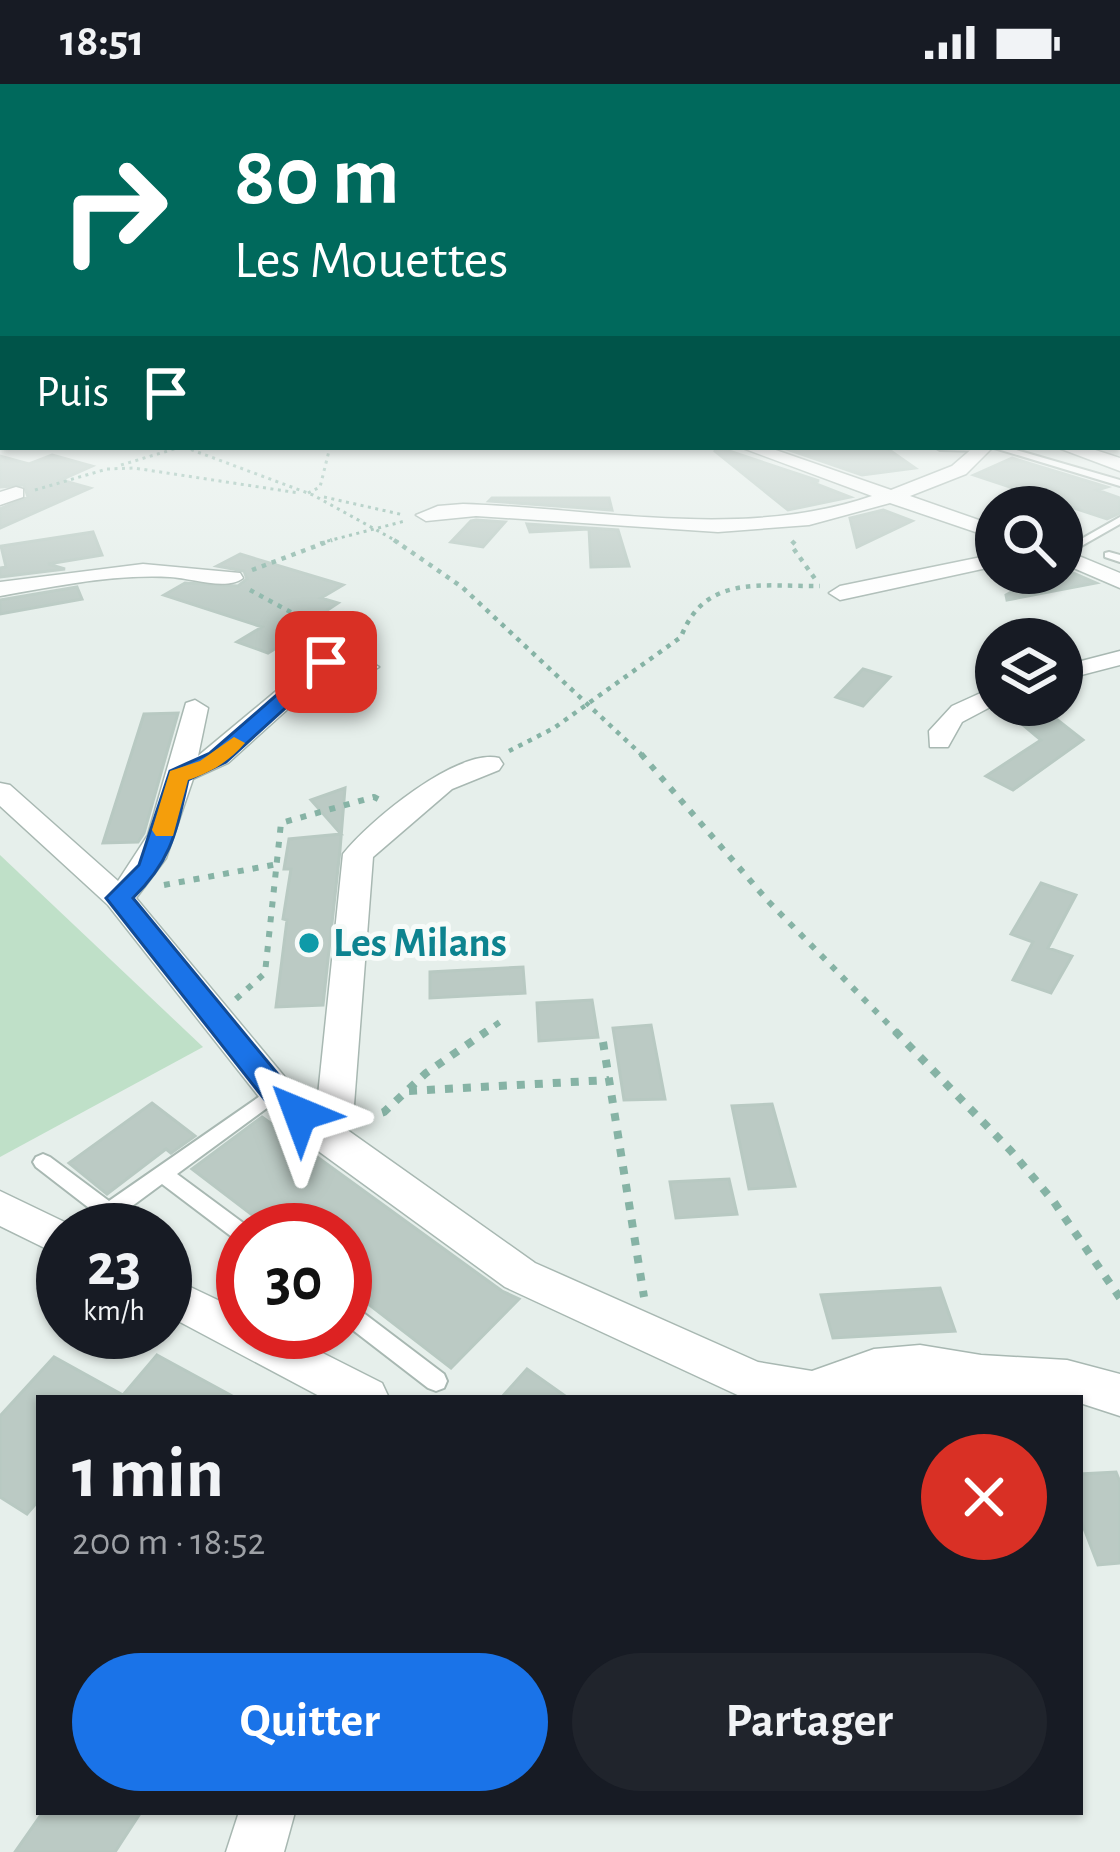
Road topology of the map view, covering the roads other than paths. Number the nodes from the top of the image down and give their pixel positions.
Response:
1 (783, 459) edge
2 (973, 459) edge
3 (1036, 459) edge
4 (1120, 483) edge
5 (895, 496) junction
6 (426, 515) road end
7 (1120, 520) edge
8 (975, 525) edge
9 (1083, 537) edge
10 (1086, 538) junction
11 (1083, 540) edge
12 (975, 564) edge
13 (1083, 564) edge
14 (232, 578) road end
15 (1120, 580) edge
16 (0, 589) edge
17 (830, 590) road end
18 (1120, 658) edge
19 (367, 667) dead end
20 (1083, 668) edge
21 (975, 704) edge
22 (195, 708) dead end
23 (939, 741) dead end
24 (489, 764) road end
25 (178, 776) junction
26 (0, 791) edge
27 (119, 898) junction
28 (276, 1092) junction
29 (326, 1132) junction
30 (43, 1162) dead end
31 (162, 1173) junction
32 (0, 1208) edge
33 (216, 1214) edge
34 (36, 1226) edge
35 (192, 1307) edge
36 (372, 1332) edge
37 (980, 1375) junction
38 (436, 1381) dead end
39 (750, 1390) edge
40 (834, 1394) edge
41 (360, 1395) edge
42 (909, 1395) edge
43 (1120, 1395) edge
44 (266, 1815) edge
45 (255, 1852) edge

1 - 5 street
2 - 5 street
3 - 4 lane
5 - 6 street
5 - 8 street
7 - 10 lane
9 - 10 lane
10 - 11 lane
12 - 17 street
13 - 15 street
14 - 16 street
18 - 20 street
19 - 25 street
21 - 23 street
22 - 25 street
24 - 29 street
25 - 27 street
26 - 27 street
27 - 28 street
28 - 29 street
28 - 31 lane
29 - 39 street
30 - 31 lane
31 - 33 lane
32 - 34 street
35 - 41 street
36 - 38 lane
37 - 40 street
37 - 42 street
37 - 43 street
39 - 40 street
44 - 45 street

